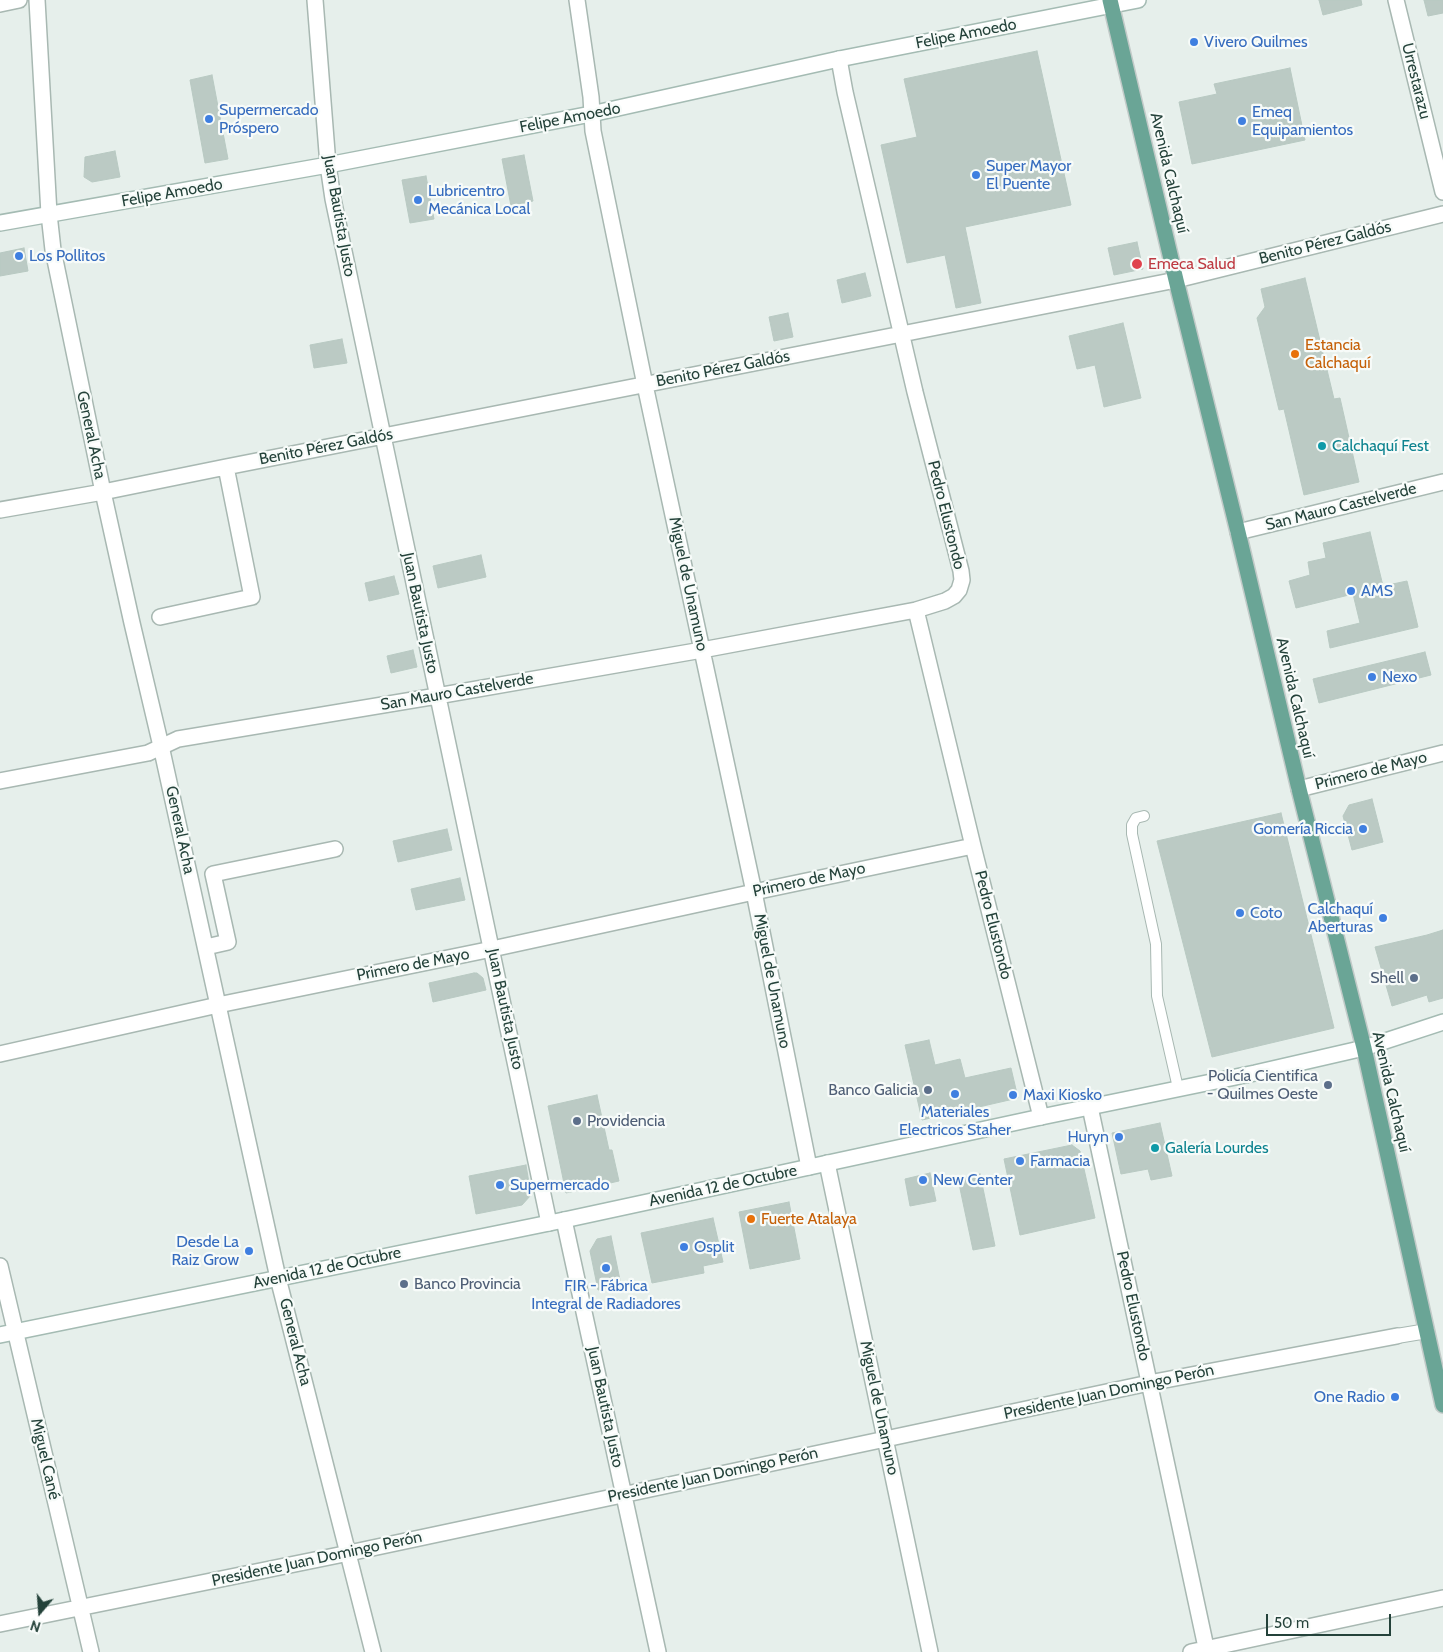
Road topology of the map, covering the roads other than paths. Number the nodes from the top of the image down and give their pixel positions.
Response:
1 (19, 0) edge
2 (37, 0) edge
3 (315, 0) edge
4 (577, 0) edge
5 (1138, 0) edge
6 (1396, 0) edge
7 (1111, 3) edge
8 (0, 4) edge
9 (839, 59) junction
10 (592, 114) junction
11 (328, 165) junction
12 (1443, 192) edge
13 (49, 214) junction
14 (1443, 214) edge
15 (0, 223) edge
16 (1176, 280) junction
17 (902, 335) junction
18 (645, 384) junction
19 (383, 436) junction
20 (226, 467) junction
21 (1443, 482) edge
22 (103, 492) junction
23 (0, 510) edge
24 (1238, 532) junction
25 (916, 610) junction
26 (160, 617) dead end
27 (702, 650) junction
28 (437, 696) junction
29 (161, 746) junction
30 (1443, 753) edge
31 (0, 781) edge
32 (1299, 790) junction
33 (1144, 816) dead end
34 (973, 846) junction
35 (335, 849) dead end
36 (754, 892) junction
37 (206, 947) junction
38 (492, 949) junction
39 (218, 1005) junction
40 (1443, 1022) edge
41 (1364, 1048) junction
42 (0, 1054) edge
43 (1178, 1088) junction
44 (1090, 1107) junction
45 (1041, 1117) junction
46 (826, 1163) junction
47 (809, 1167) junction
48 (564, 1220) junction
49 (549, 1223) junction
50 (0, 1266) edge
51 (278, 1278) junction
52 (1427, 1331) junction
53 (7, 1334) edge
54 (1397, 1336) joint
55 (1149, 1382) junction
56 (1443, 1405) edge
57 (885, 1438) junction
58 (624, 1494) junction
59 (349, 1553) junction
60 (1443, 1598) edge
61 (81, 1608) junction
62 (0, 1624) edge
63 (1207, 1650) edge
64 (91, 1652) edge
65 (373, 1652) edge
66 (658, 1652) edge
67 (930, 1652) edge
68 (1191, 1652) edge

1 - 8 street
2 - 13 street, General Acha
3 - 11 street, Juan Bautista Justo
4 - 10 street, Miguel de Unamuno
5 - 7 street, Felipe Amoedo
6 - 12 street, Urrestarazu
7 - 9 street, Felipe Amoedo
7 - 16 main road, Avenida Calchaquí
9 - 10 street, Felipe Amoedo
9 - 17 street, Pedro Elustondo
10 - 11 street, Felipe Amoedo
10 - 18 street, Miguel de Unamuno
11 - 13 street, Felipe Amoedo
11 - 19 street, Juan Bautista Justo
13 - 15 street, Felipe Amoedo
13 - 22 street, General Acha
14 - 16 street, Benito Pérez Galdós
16 - 17 street, Benito Pérez Galdós
16 - 24 main road, Avenida Calchaquí
17 - 18 street, Benito Pérez Galdós
17 - 25 street, Pedro Elustondo
18 - 19 street, Benito Pérez Galdós
18 - 27 street, Miguel de Unamuno
19 - 20 street, Benito Pérez Galdós
19 - 28 street, Juan Bautista Justo
20 - 22 street, Benito Pérez Galdós
20 - 26 street
21 - 24 street, San Mauro Castelverde
22 - 23 street, Benito Pérez Galdós
22 - 29 street, General Acha
24 - 32 main road, Avenida Calchaquí
25 - 27 street, San Mauro Castelverde
25 - 34 street, Pedro Elustondo
27 - 28 street, San Mauro Castelverde
27 - 36 street, Miguel de Unamuno
28 - 29 street, San Mauro Castelverde
28 - 38 street, Juan Bautista Justo
29 - 31 street, San Mauro Castelverde
29 - 37 street, General Acha
30 - 32 street, Primero de Mayo
32 - 41 main road, Avenida Calchaquí
33 - 43 lane
34 - 36 street, Primero de Mayo
34 - 45 street, Pedro Elustondo
35 - 37 street
36 - 38 street, Primero de Mayo
36 - 47 street, Miguel de Unamuno
37 - 39 street, General Acha
38 - 39 street, Primero de Mayo
38 - 49 street, Juan Bautista Justo
39 - 42 street, Primero de Mayo
39 - 51 street, General Acha
40 - 41 street, Avenida 12 de Octubre
41 - 43 street, Avenida 12 de Octubre
41 - 52 main road, Avenida Calchaquí
43 - 44 street, Avenida 12 de Octubre
44 - 45 street, Avenida 12 de Octubre
44 - 55 street, Pedro Elustondo
45 - 46 street, Avenida 12 de Octubre
46 - 47 street, Avenida 12 de Octubre
46 - 57 street, Miguel de Unamuno
47 - 48 street, Avenida 12 de Octubre
48 - 49 street, Avenida 12 de Octubre
48 - 58 street, Juan Bautista Justo
49 - 51 street, Avenida 12 de Octubre
50 - 53 street, Miguel Cané
51 - 53 street, Avenida 12 de Octubre
51 - 59 street, General Acha
52 - 54 street, Presidente Juan Domingo Perón
52 - 56 main road, Avenida Calchaquí
53 - 61 street, Miguel Cané
54 - 55 street, Presidente Juan Domingo Perón
55 - 57 street, Presidente Juan Domingo Perón
55 - 63 street, Pedro Elustondo
57 - 58 street, Presidente Juan Domingo Perón
57 - 67 street, Miguel de Unamuno
58 - 59 street, Presidente Juan Domingo Perón
58 - 66 street, Juan Bautista Justo
59 - 61 street, Presidente Juan Domingo Perón
59 - 65 street, General Acha
60 - 63 street
61 - 62 street, Presidente Juan Domingo Perón
61 - 64 street, Miguel Cané
63 - 68 street

